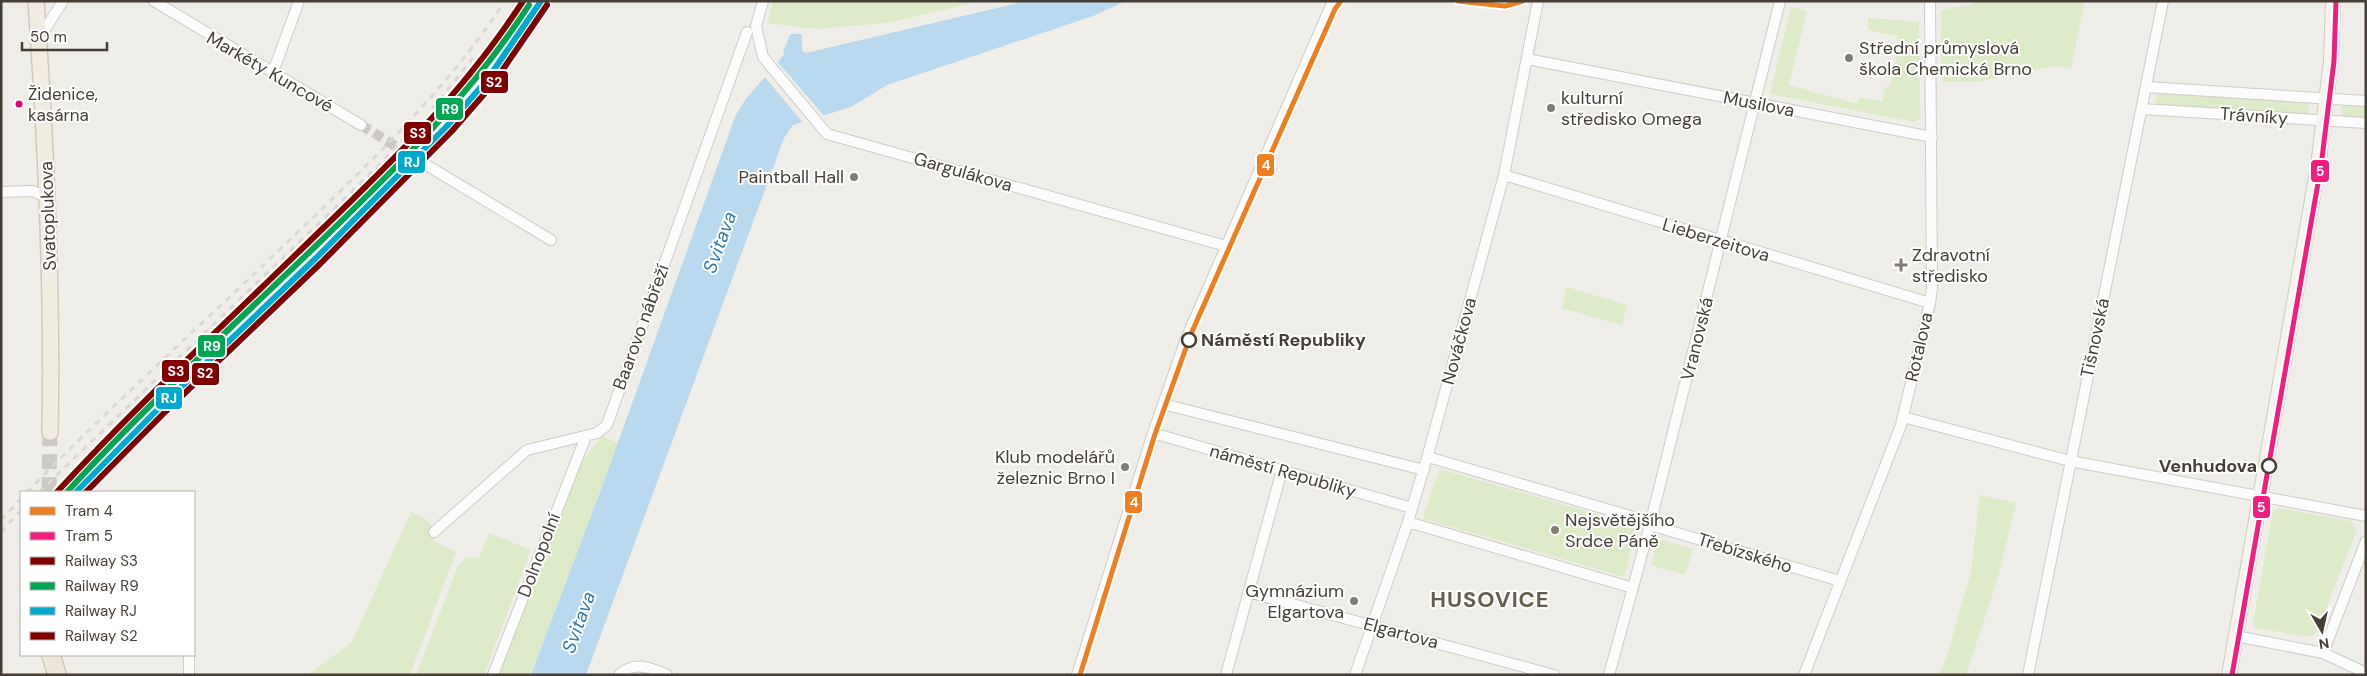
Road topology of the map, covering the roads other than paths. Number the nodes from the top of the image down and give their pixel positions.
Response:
1 (36, 1) edge
2 (63, 1) edge
3 (154, 1) edge
4 (299, 1) edge
5 (763, 1) edge
6 (1333, 1) edge
7 (1538, 1) edge
8 (1780, 1) edge
9 (1930, 1) edge
10 (2163, 1) edge
11 (2333, 1) edge
12 (751, 29) junction
13 (39, 39) junction
14 (1527, 59) junction
15 (273, 72) junction
16 (2146, 87) junction
17 (2327, 99) junction
18 (2366, 101) edge
19 (1756, 103) junction
20 (2143, 109) junction
21 (2325, 121) junction
22 (2366, 123) edge
23 (362, 126) tunnel mouth
24 (1932, 137) junction
25 (428, 166) tunnel mouth
26 (1504, 175) junction
27 (1, 192) edge
28 (48, 198) junction
29 (551, 240) dead end
30 (1722, 242) junction
31 (1226, 246) junction
32 (1930, 303) junction
33 (1163, 404) junction
34 (1903, 417) junction
35 (50, 432) tunnel mouth
36 (1153, 433) junction
37 (586, 436) junction
38 (1428, 457) junction
39 (2070, 461) junction
40 (1282, 470) junction
41 (1424, 470) junction
42 (2260, 495) junction
43 (1412, 508) junction
44 (2366, 516) edge
45 (1408, 522) junction
46 (1650, 525) junction
47 (434, 532) dead end
48 (2366, 542) edge
49 (1840, 581) junction
50 (1634, 588) junction
51 (1248, 592) junction
52 (1371, 625) junction
53 (2236, 636) junction
54 (2323, 653) junction
55 (45, 656) edge
56 (52, 656) edge
57 (189, 656) edge
58 (2366, 673) edge
59 (45, 675) edge
60 (57, 675) edge
61 (189, 675) edge
62 (493, 675) edge
63 (619, 675) edge
64 (667, 675) edge
65 (1077, 675) edge
66 (1226, 675) edge
67 (1355, 675) edge
68 (1554, 675) edge
69 (1609, 675) edge
70 (1804, 675) edge
71 (2028, 675) edge
72 (2229, 675) edge

1 - 13 main road, Svatoplukova
2 - 13 street
3 - 15 street, Markéty Kuncové
4 - 15 street
5 - 12 street, Baarovo nábřeží
6 - 31 street
7 - 14 street, Nováčkova
8 - 19 street, Vranovská
9 - 24 street, Rotalova
10 - 16 street, Tišnovská
11 - 17 street
12 - 31 street, Gargulákova
12 - 37 street, Baarovo nábřeží
13 - 28 main road, Svatoplukova
14 - 19 street, Musilova
14 - 26 street, Nováčkova
15 - 23 street, Markéty Kuncové
16 - 17 street, Trávníky
16 - 20 street, Tišnovská
17 - 18 street, Trávníky
17 - 21 street
19 - 24 street, Musilova
19 - 30 street, Vranovská
20 - 21 street, Trávníky
20 - 39 street, Tišnovská
21 - 22 street, Trávníky
21 - 42 street
24 - 32 street, Rotalova
25 - 29 street
26 - 30 street, Lieberzeitova
26 - 38 street, Nováčkova
27 - 28 street
28 - 35 main road, Svatoplukova
30 - 32 street, Lieberzeitova
30 - 46 street, Vranovská
31 - 33 street
32 - 34 street, Rotalova
33 - 36 street
33 - 41 street, náměstí Republiky
34 - 39 street
34 - 49 street, Rotalova
36 - 40 street, náměstí Republiky
36 - 65 street
37 - 47 street, Baarovo nábřeží
37 - 62 street, Dolnopolní
38 - 41 street, Nováčkova
38 - 46 street
39 - 42 street
39 - 71 street, Tišnovská
40 - 43 street, náměstí Republiky
40 - 51 street
41 - 43 street, Nováčkova
42 - 44 street
42 - 53 street
43 - 45 street, Nováčkova
45 - 50 street
45 - 52 street, Nováčkova
46 - 49 street, Třebízského
46 - 50 street, Vranovská
48 - 54 street
49 - 70 street, Rotalova
50 - 69 street, Vranovská
51 - 52 street, Elgartova
51 - 66 street
52 - 67 street, Nováčkova
52 - 68 street, Elgartova
53 - 54 street
53 - 72 street
54 - 58 street
55 - 59 highway
56 - 60 highway
57 - 61 street
63 - 64 street

